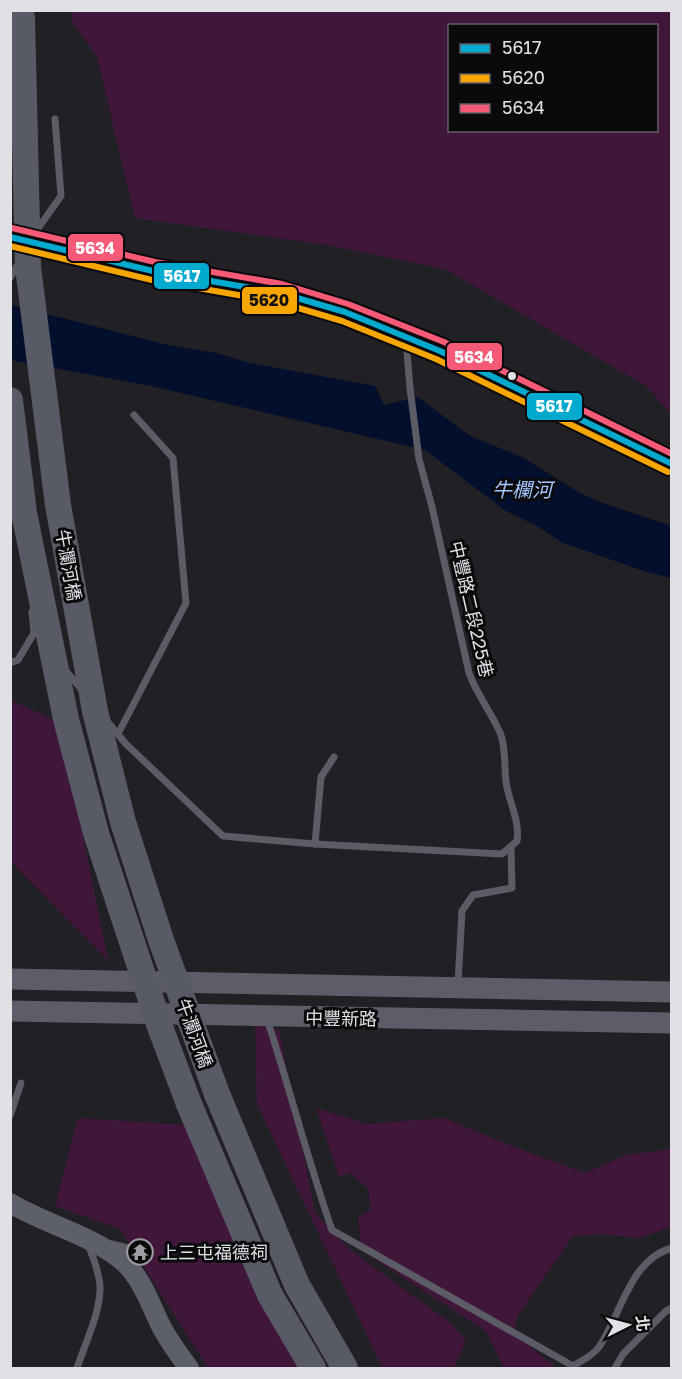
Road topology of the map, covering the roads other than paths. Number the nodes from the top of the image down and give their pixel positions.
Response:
1 (22, 14) edge
2 (55, 119) dead end
3 (20, 239) edge
4 (10, 278) edge
5 (406, 334) junction
6 (10, 400) edge
7 (134, 415) dead end
8 (672, 464) edge
9 (15, 507) dead end
10 (26, 562) dead end
11 (32, 609) dead end
12 (34, 633) junction
13 (10, 663) edge
14 (118, 735) junction
15 (334, 757) dead end
16 (315, 844) junction
17 (511, 848) junction
18 (10, 980) edge
19 (167, 982) junction
20 (458, 987) junction
21 (672, 992) edge
22 (10, 1011) edge
23 (175, 1013) junction
24 (266, 1016) junction
25 (672, 1023) edge
26 (21, 1083) dead end
27 (10, 1116) edge
28 (10, 1203) edge
29 (86, 1239) junction
30 (128, 1248) dead end
31 (672, 1248) edge
32 (672, 1308) edge
33 (77, 1368) edge
34 (189, 1368) edge
35 (313, 1368) edge
36 (345, 1368) edge
37 (615, 1368) edge

1 - 36 highway, 牛瀾河橋, bridge
2 - 3 lane
3 - 4 lane
3 - 5 street
5 - 8 street
5 - 17 lane, 中豐路二段225巷
6 - 35 highway, 牛瀾河橋, bridge
7 - 14 lane
9 - 10 lane
11 - 12 lane
12 - 13 lane
12 - 14 lane
14 - 16 lane
15 - 16 lane
16 - 17 lane
17 - 20 lane, 中豐路二段225巷
18 - 19 main road, 中豐新路
19 - 20 main road, 中豐新路
19 - 23 main road
20 - 21 main road, 中豐新路
22 - 23 main road, 中豐新路
23 - 24 main road, 中豐新路
24 - 25 main road, 中豐新路
24 - 31 lane
26 - 27 lane
28 - 29 street
29 - 30 lane
29 - 33 lane
29 - 34 street
32 - 37 lane

